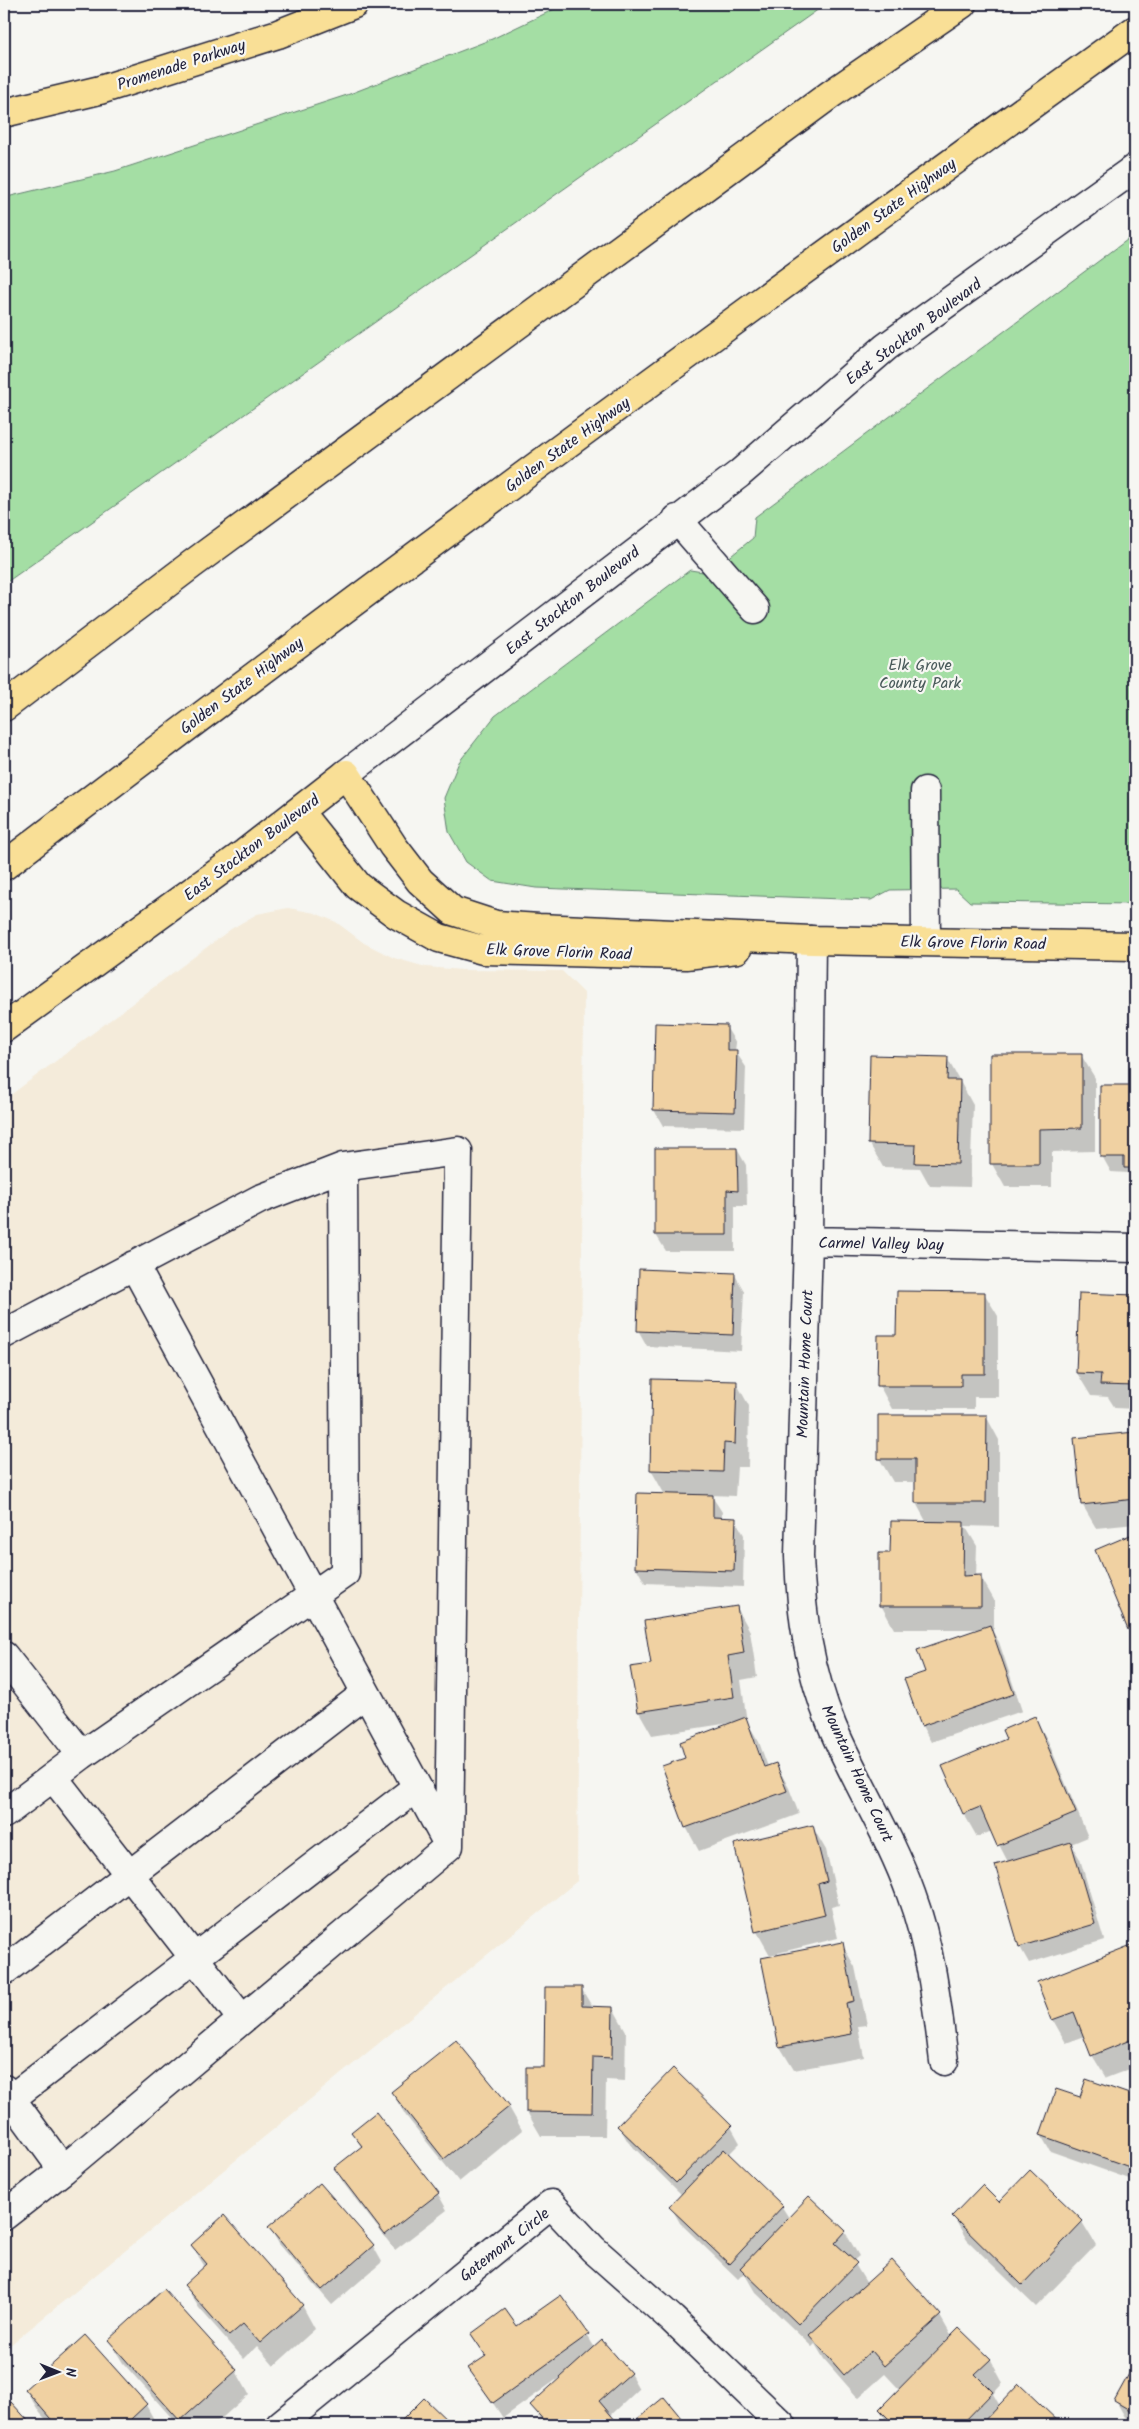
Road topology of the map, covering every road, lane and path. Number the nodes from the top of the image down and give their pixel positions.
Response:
1 (354, 4) edge
2 (962, 4) edge
3 (1135, 30) edge
4 (4, 113) edge
5 (1135, 168) edge
6 (677, 519) junction
7 (755, 609) dead end
8 (4, 707) edge
9 (346, 774) junction
10 (924, 791) dead end
11 (299, 812) junction
12 (4, 866) edge
13 (811, 940) junction
14 (926, 941) junction
15 (1135, 946) edge
16 (4, 1028) edge
17 (343, 1167) junction
18 (808, 1241) junction
19 (1135, 1248) edge
20 (134, 1265) junction
21 (4, 1334) edge
22 (313, 1595) junction
23 (4, 1656) edge
24 (366, 1693) junction
25 (82, 1755) junction
26 (53, 1777) junction
27 (417, 1787) junction
28 (4, 1814) edge
29 (449, 1846) junction
30 (130, 1874) junction
31 (194, 1958) junction
32 (4, 1971) edge
33 (242, 2020) junction
34 (944, 2061) dead end
35 (6, 2097) edge
36 (63, 2170) junction
37 (4, 2216) edge
38 (280, 2425) edge
39 (782, 2425) edge

1 - 4 main road, Promenade Parkway
2 - 8 main road
3 - 12 main road, Golden State Highway
5 - 6 street, East Stockton Boulevard
6 - 7 street
6 - 9 street, East Stockton Boulevard
9 - 11 main road, East Stockton Boulevard
9 - 13 main road, Elk Grove Florin Road
10 - 14 street
11 - 13 main road, Elk Grove Florin Road
11 - 16 main road, East Stockton Boulevard
13 - 14 main road, Elk Grove Florin Road
13 - 18 street, Carmel Valley Way
14 - 15 main road, Elk Grove Florin Road
17 - 20 street
17 - 22 street
17 - 29 street
18 - 19 street, Carmel Valley Way
18 - 34 street, Mountain Home Court
20 - 21 street
20 - 22 street
22 - 24 street
22 - 25 street
23 - 25 street
24 - 27 street
24 - 30 street
25 - 26 street
26 - 28 street
26 - 30 street
27 - 29 street
27 - 31 street
29 - 33 street
30 - 31 street
30 - 32 street
31 - 33 street
31 - 35 street
33 - 36 street
35 - 36 street
36 - 37 street
38 - 39 street, Gatemont Circle

